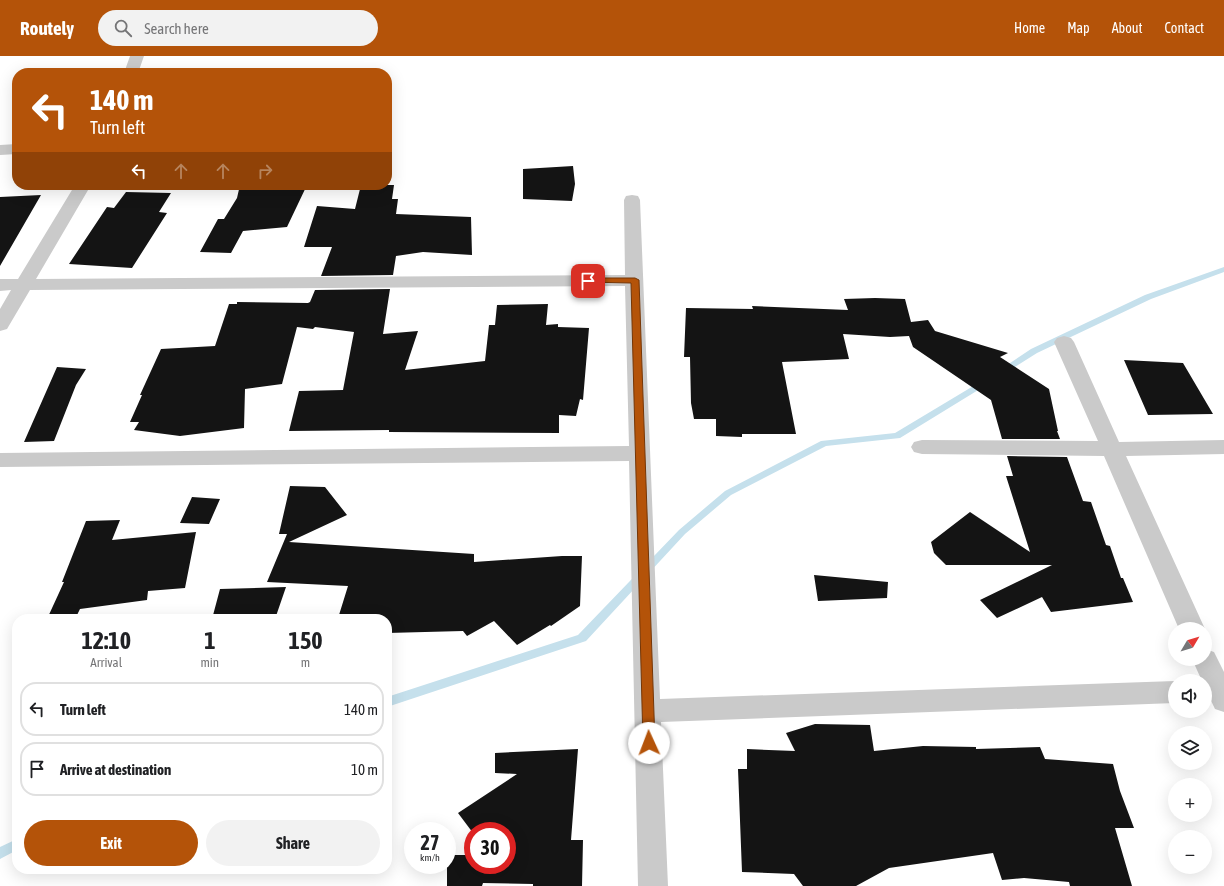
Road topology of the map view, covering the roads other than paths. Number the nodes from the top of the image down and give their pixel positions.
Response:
1 (137, 56) edge
2 (133, 68) edge
3 (12, 149) edge
4 (0, 150) edge
5 (80, 190) edge
6 (632, 200) dead end
7 (635, 280) junction
8 (0, 285) edge
9 (23, 285) junction
10 (0, 325) edge
11 (1064, 342) dead end
12 (922, 447) dead end
13 (1224, 447) edge
14 (1112, 449) junction
15 (640, 453) junction
16 (0, 460) edge
17 (1189, 622) edge
18 (1208, 666) edge
19 (1168, 692) edge
20 (1218, 694) edge
21 (648, 711) junction
22 (654, 886) edge

1 - 2 street
3 - 4 street
5 - 9 street
6 - 7 street
7 - 9 street
7 - 15 street
8 - 9 street
9 - 10 street
11 - 14 street
12 - 14 street
13 - 14 street
14 - 17 street
15 - 16 street
15 - 21 street
18 - 20 street
19 - 21 street
21 - 22 street

